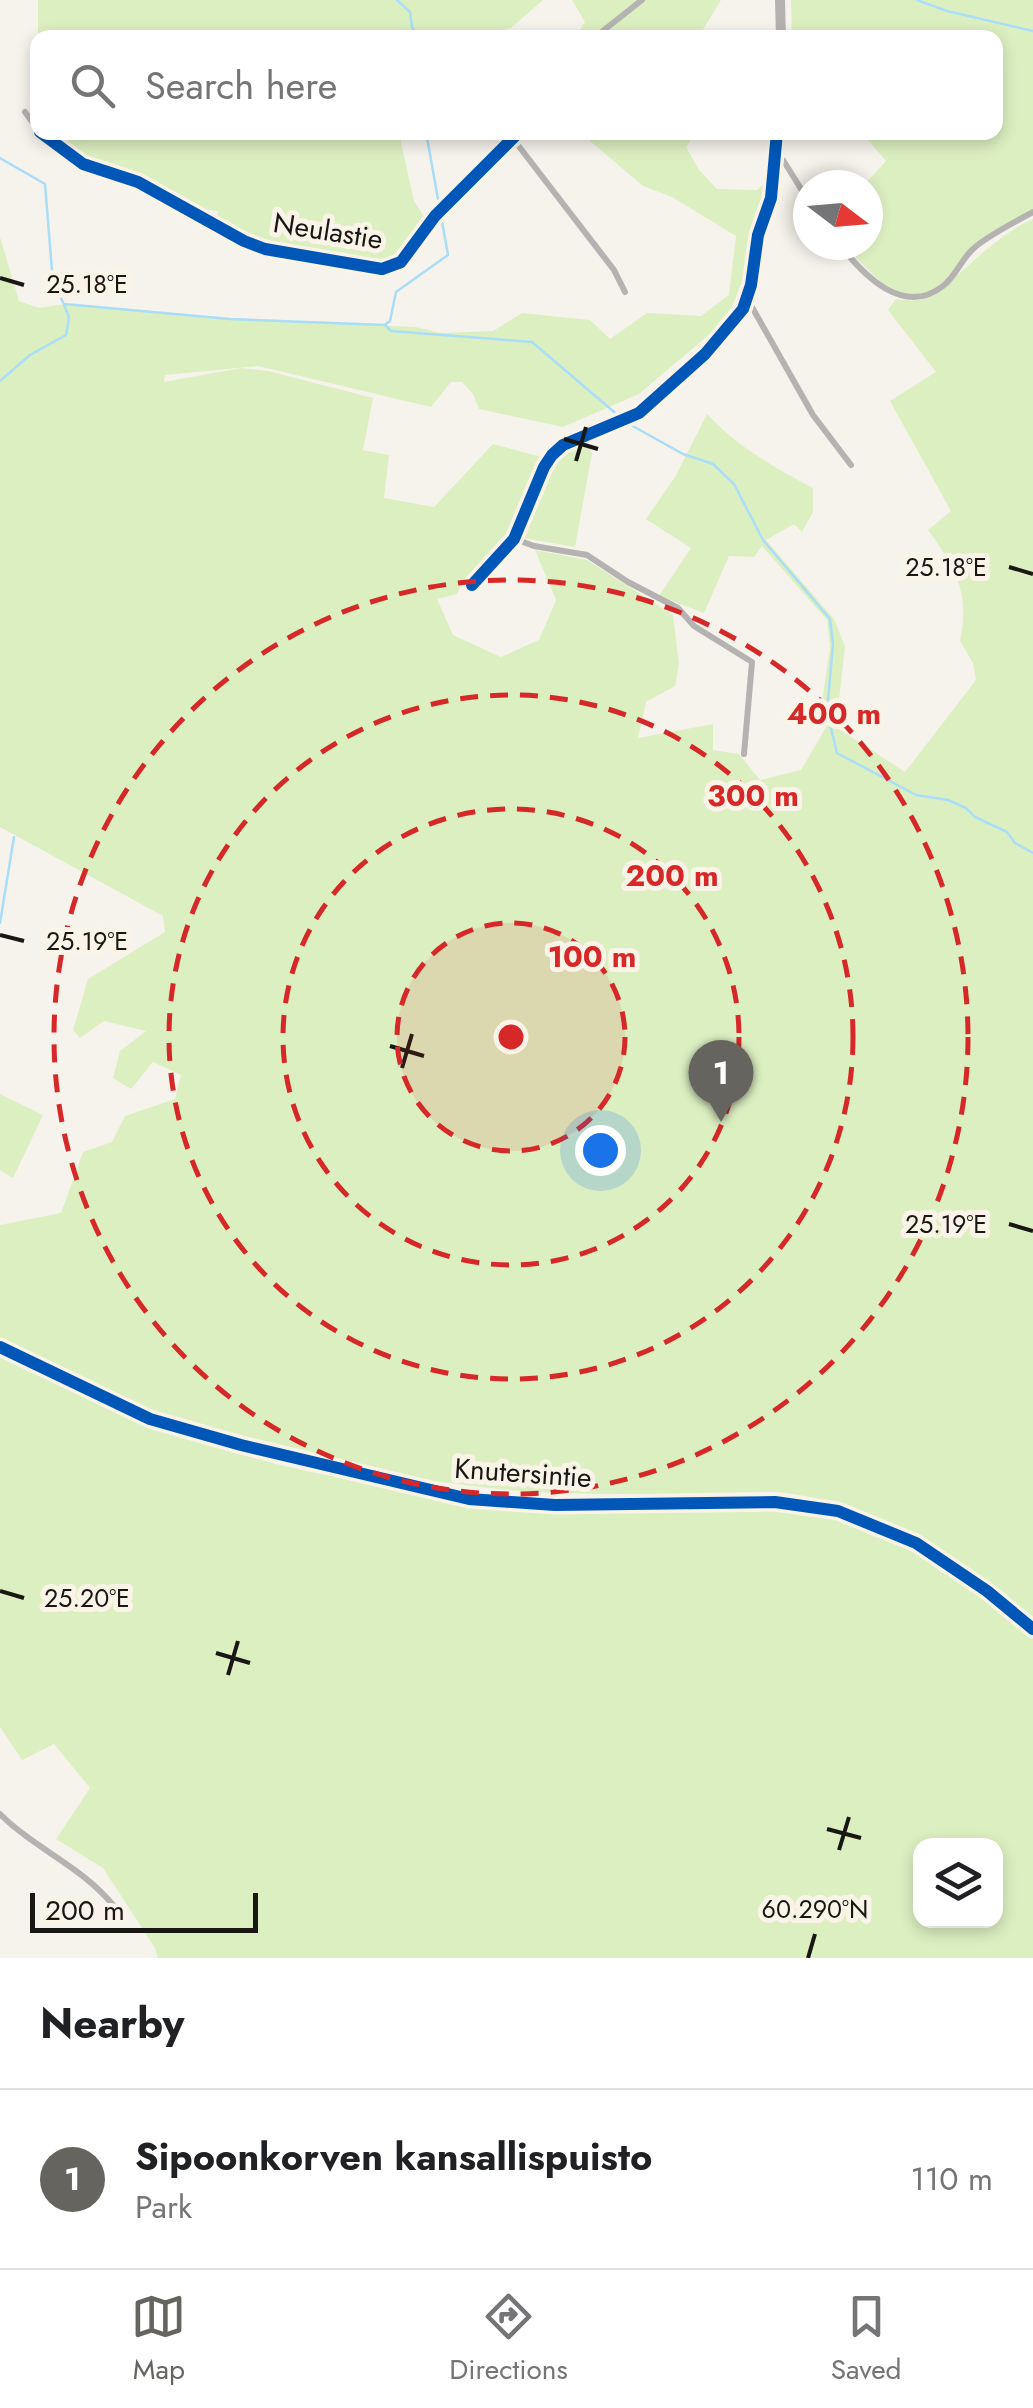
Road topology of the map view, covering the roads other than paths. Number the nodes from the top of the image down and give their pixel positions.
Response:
1 (642, 0) edge
2 (780, 0) edge
3 (602, 30) edge
4 (781, 30) edge
5 (25, 112) dead end
6 (30, 120) edge
7 (49, 140) edge
8 (513, 140) edge
9 (520, 140) edge
10 (777, 140) edge
11 (777, 156) junction
12 (793, 175) edge
13 (1033, 212) edge
14 (855, 260) edge
15 (626, 292) dead end
16 (748, 300) junction
17 (851, 465) dead end
18 (514, 538) junction
19 (472, 585) dead end
20 (744, 754) dead end
21 (0, 1347) edge
22 (1033, 1629) edge
23 (0, 1814) edge
24 (113, 1905) dead end

1 - 3 street
2 - 4 street
5 - 6 street, Neulastie
7 - 8 street, Neulastie
9 - 15 street
10 - 11 street
11 - 12 street
11 - 16 street
13 - 14 street
16 - 17 street
16 - 18 street
18 - 19 street
18 - 20 street
21 - 22 street, Knutersintie
23 - 24 street

